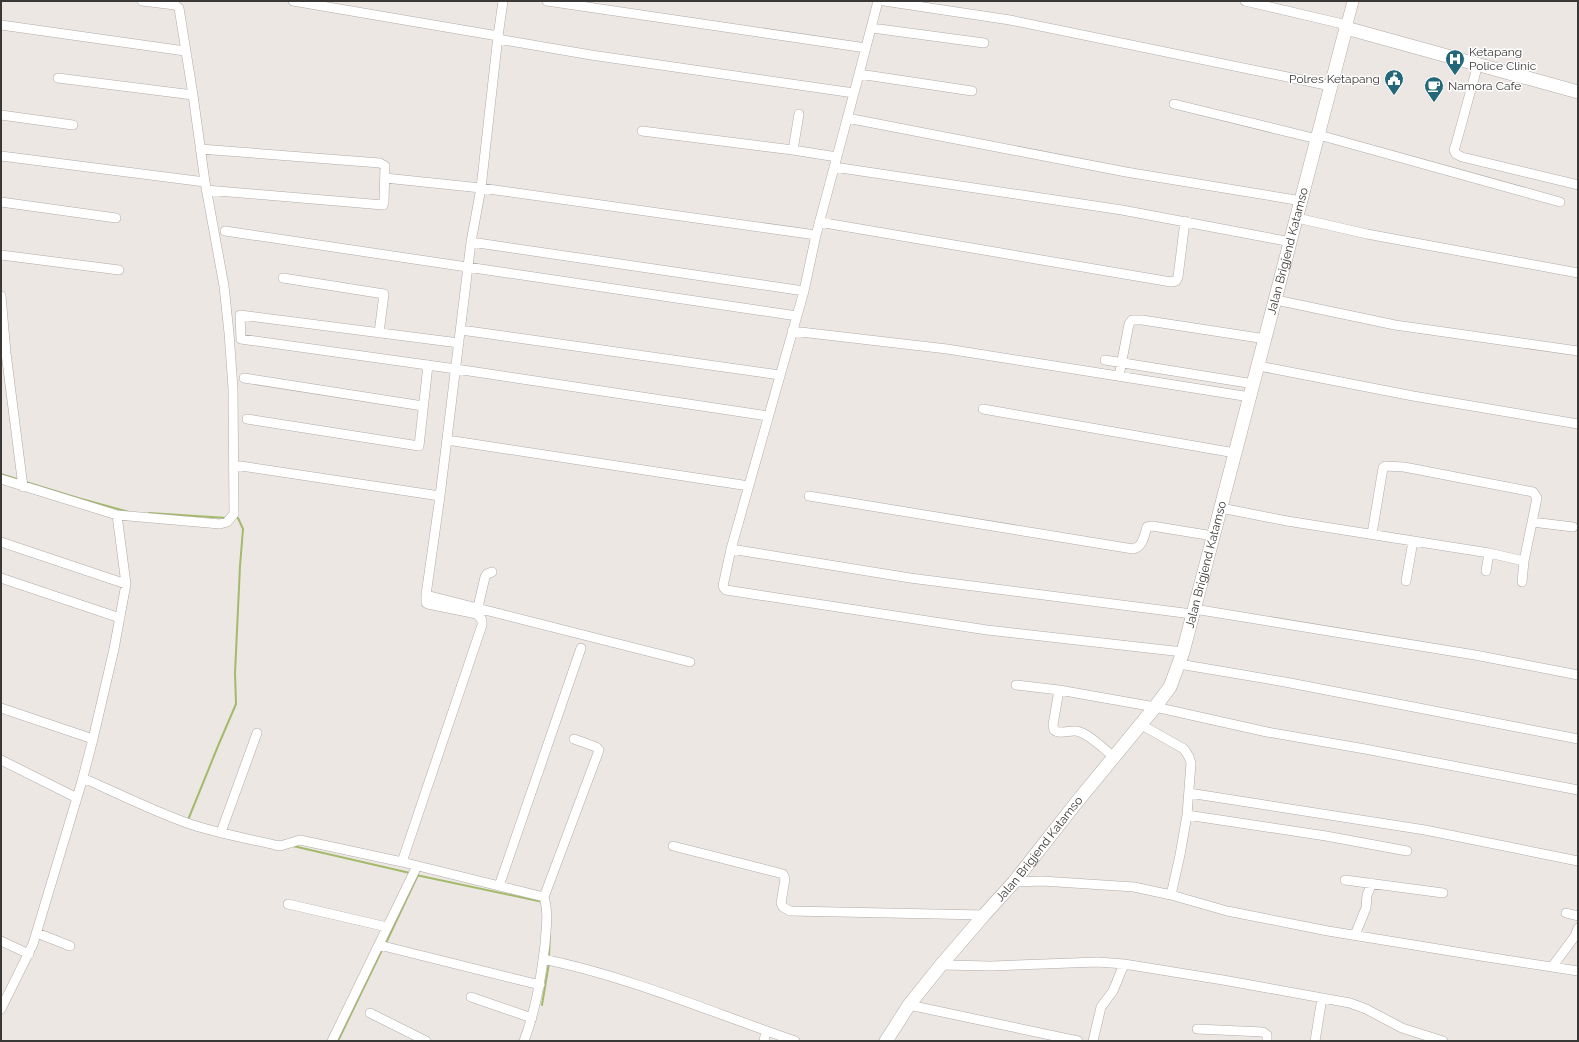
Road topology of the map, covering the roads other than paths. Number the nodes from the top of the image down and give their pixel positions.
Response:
1 (142, 1) edge
2 (293, 1) edge
3 (503, 1) edge
4 (547, 1) edge
5 (878, 1) edge
6 (884, 1) edge
7 (1246, 1) edge
8 (1353, 1) edge
9 (1, 25) edge
10 (1347, 26) junction
11 (872, 28) junction
12 (498, 38) junction
13 (984, 43) dead end
14 (866, 48) junction
15 (185, 51) junction
16 (1478, 64) junction
17 (859, 74) junction
18 (58, 78) dead end
19 (1331, 86) junction
20 (972, 91) dead end
21 (1578, 92) edge
22 (854, 93) junction
23 (193, 95) junction
24 (1174, 104) dead end
25 (799, 114) dead end
26 (1, 115) edge
27 (847, 118) junction
28 (72, 125) dead end
29 (642, 131) dead end
30 (1318, 137) junction
31 (200, 149) junction
32 (794, 150) junction
33 (1, 156) edge
34 (837, 156) junction
35 (834, 167) junction
36 (386, 178) junction
37 (1578, 185) edge
38 (206, 186) junction
39 (481, 188) junction
40 (1302, 201) junction
41 (1, 202) edge
42 (1560, 202) dead end
43 (116, 218) dead end
44 (1297, 218) junction
45 (1185, 221) junction
46 (819, 222) junction
47 (226, 231) dead end
48 (816, 235) junction
49 (471, 242) junction
50 (1291, 242) junction
51 (1, 255) edge
52 (468, 267) junction
53 (119, 270) dead end
54 (1578, 273) edge
55 (283, 278) dead end
56 (804, 291) junction
57 (1, 296) edge
58 (1276, 300) junction
59 (797, 316) junction
60 (461, 330) junction
61 (792, 331) junction
62 (380, 333) junction
63 (1266, 338) junction
64 (459, 343) junction
65 (1578, 351) edge
66 (1105, 360) dead end
67 (1121, 363) junction
68 (428, 365) junction
69 (1259, 366) junction
70 (456, 369) junction
71 (780, 375) junction
72 (1119, 376) junction
73 (244, 378) dead end
74 (1254, 384) junction
75 (1250, 397) junction
76 (423, 406) junction
77 (983, 409) dead end
78 (768, 416) junction
79 (247, 419) dead end
80 (1578, 424) edge
81 (448, 440) junction
82 (1235, 453) junction
83 (234, 465) junction
84 (1, 479) edge
85 (749, 486) junction
86 (23, 487) junction
87 (440, 496) junction
88 (809, 496) dead end
89 (1221, 508) junction
90 (118, 515) junction
91 (1532, 522) junction
92 (1573, 527) dead end
93 (1372, 534) junction
94 (1213, 536) junction
95 (1413, 541) junction
96 (1, 542) edge
97 (731, 549) junction
98 (1489, 554) junction
99 (1524, 561) junction
100 (1486, 571) dead end
101 (492, 572) dead end
102 (1, 578) edge
103 (1406, 581) dead end
104 (1522, 582) dead end
105 (126, 584) junction
106 (426, 595) junction
107 (478, 607) junction
108 (1193, 611) junction
109 (120, 618) junction
110 (581, 648) dead end
111 (1181, 658) junction
112 (690, 662) dead end
113 (1578, 675) edge
114 (1016, 686) dead end
115 (1059, 690) junction
116 (1155, 707) junction
117 (1, 708) edge
118 (1140, 724) junction
119 (257, 733) dead end
120 (93, 739) junction
121 (574, 739) dead end
122 (1578, 739) edge
123 (1114, 757) junction
124 (1, 760) edge
125 (83, 778) junction
126 (1578, 790) edge
127 (1189, 793) junction
128 (77, 798) junction
129 (1187, 815) junction
130 (220, 832) junction
131 (673, 846) dead end
132 (1407, 851) dead end
133 (1578, 861) edge
134 (402, 862) junction
135 (417, 866) junction
136 (1345, 880) dead end
137 (1014, 882) junction
138 (1372, 883) junction
139 (499, 886) junction
140 (1443, 893) dead end
141 (1171, 895) junction
142 (544, 897) junction
143 (288, 904) dead end
144 (1566, 913) dead end
145 (984, 915) junction
146 (1578, 916) edge
147 (387, 927) junction
148 (1578, 928) edge
149 (37, 933) junction
150 (1355, 935) junction
151 (1, 941) edge
152 (379, 944) junction
153 (70, 946) dead end
154 (29, 954) junction
155 (548, 960) junction
156 (1124, 964) junction
157 (941, 965) junction
158 (1552, 967) junction
159 (1578, 971) edge
160 (540, 984) junction
161 (471, 997) dead end
162 (1322, 998) junction
163 (909, 1005) junction
164 (1, 1009) edge
165 (370, 1014) dead end
166 (532, 1018) junction
167 (1197, 1029) dead end
168 (766, 1031) junction
169 (1066, 1040) edge
170 (332, 1041) edge
171 (426, 1041) edge
172 (524, 1041) edge
173 (764, 1041) edge
174 (795, 1041) edge
175 (887, 1041) edge
176 (1078, 1041) edge
177 (1093, 1041) edge
178 (1267, 1041) edge
179 (1315, 1041) edge
180 (1443, 1041) edge

1 - 15 street
2 - 12 street
3 - 12 street
4 - 14 street
5 - 11 street
6 - 19 street
7 - 10 street
8 - 10 main road, Jalan Brigjend Katamso
9 - 15 street
10 - 16 highway
10 - 19 highway, Jalan Brigjend Katamso
11 - 13 street
11 - 14 street
12 - 22 street
12 - 39 street
14 - 17 street
15 - 23 street
16 - 21 highway
16 - 37 street
17 - 20 street
17 - 22 street
18 - 23 street
19 - 30 highway, Jalan Brigjend Katamso
22 - 27 street
23 - 31 street
24 - 30 street
25 - 32 street
26 - 28 street
27 - 34 street
27 - 40 street
29 - 32 street
30 - 40 highway, Jalan Brigjend Katamso
30 - 42 street
31 - 36 street
31 - 38 street
32 - 34 street
33 - 38 street
34 - 35 street
35 - 45 street
35 - 46 street
36 - 38 street
36 - 39 street
38 - 83 street
39 - 48 street
39 - 49 street
40 - 44 highway, Jalan Brigjend Katamso
41 - 43 street
44 - 50 highway, Jalan Brigjend Katamso
44 - 54 street
45 - 46 street
45 - 50 street
46 - 48 street
47 - 52 street
48 - 56 street
49 - 52 street
49 - 56 street
50 - 58 highway, Jalan Brigjend Katamso
51 - 53 street
52 - 59 street
52 - 60 street
55 - 62 street
56 - 59 street
57 - 86 street
58 - 63 highway, Jalan Brigjend Katamso
58 - 65 street
59 - 61 street
60 - 64 street
60 - 71 street
61 - 71 street
61 - 72 street
62 - 64 street
62 - 68 street
63 - 67 street
63 - 69 highway, Jalan Brigjend Katamso
64 - 70 street
66 - 67 street
67 - 72 street
67 - 74 street
68 - 70 street
68 - 76 street
69 - 74 highway, Jalan Brigjend Katamso
69 - 80 street
70 - 78 street
70 - 81 street
71 - 78 street
72 - 75 street
73 - 76 street
74 - 75 highway, Jalan Brigjend Katamso
75 - 82 highway, Jalan Brigjend Katamso
76 - 79 street
77 - 82 street
78 - 85 street
81 - 85 street
81 - 87 street
82 - 89 highway, Jalan Brigjend Katamso
83 - 87 street
83 - 90 street
84 - 86 street
85 - 97 street
86 - 90 street
87 - 106 street
88 - 94 street
89 - 93 street
89 - 94 highway, Jalan Brigjend Katamso
90 - 105 street
91 - 92 street
91 - 93 street
91 - 99 street
93 - 95 street
94 - 108 highway, Jalan Brigjend Katamso
95 - 98 street
95 - 103 street
96 - 105 street
97 - 108 street
97 - 111 street
98 - 99 street
98 - 100 street
99 - 104 street
101 - 107 street
102 - 109 street
105 - 109 street
106 - 107 street
106 - 134 street
107 - 112 street
108 - 111 highway, Jalan Brigjend Katamso
108 - 113 street
109 - 120 street
110 - 139 street
111 - 116 highway, Jalan Brigjend Katamso
111 - 122 street
114 - 115 street
115 - 116 street
115 - 123 street
116 - 118 highway, Jalan Brigjend Katamso
116 - 126 street
117 - 120 street
118 - 123 highway, Jalan Brigjend Katamso
118 - 127 street
119 - 130 street
120 - 125 street
121 - 142 street
123 - 137 highway, Jalan Brigjend Katamso
124 - 128 street
125 - 128 street
125 - 130 street
127 - 129 street
127 - 133 street
128 - 149 street
129 - 132 street
129 - 141 street
130 - 134 street
131 - 145 street
134 - 135 street
135 - 139 street
135 - 147 street
136 - 138 street
137 - 141 street
137 - 145 highway, Jalan Brigjend Katamso
138 - 140 street
138 - 150 street
139 - 142 street
141 - 150 street
142 - 155 street
143 - 147 street
144 - 146 street
145 - 157 highway, Jalan Brigjend Katamso
147 - 152 street
148 - 158 street
149 - 153 street
149 - 154 street
150 - 158 street
151 - 154 street
152 - 160 street
152 - 170 street
154 - 164 street
155 - 160 street
155 - 168 street
156 - 157 street
156 - 162 street
156 - 177 street
157 - 163 highway, Jalan Brigjend Katamso
158 - 159 street
160 - 166 street
161 - 166 street
162 - 179 street
162 - 180 street
163 - 169 street
163 - 175 highway, Jalan Brigjend Katamso
165 - 171 street
166 - 172 street
167 - 178 street
168 - 173 street
168 - 174 street
169 - 176 street

